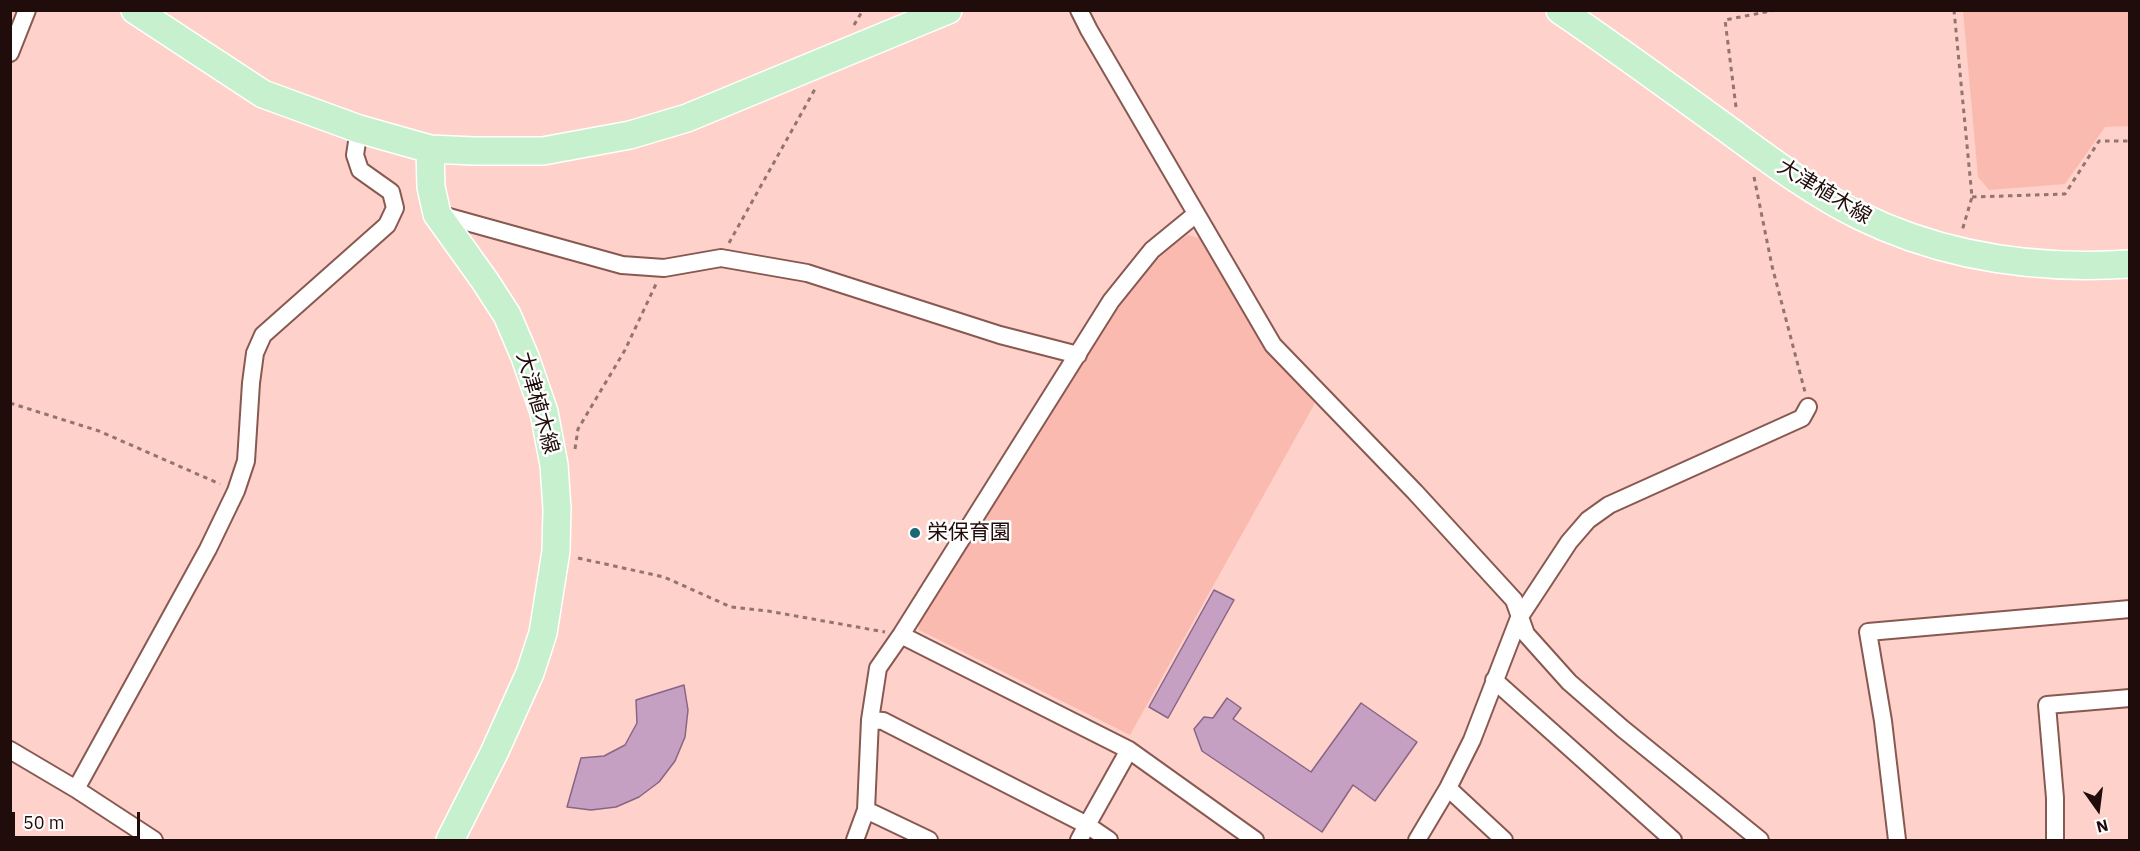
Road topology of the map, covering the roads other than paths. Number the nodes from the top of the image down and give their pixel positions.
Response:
1 (27, 10) edge
2 (135, 10) edge
3 (948, 10) edge
4 (1079, 10) edge
5 (1560, 10) edge
6 (10, 53) edge
7 (359, 129) junction
8 (430, 149) junction
9 (437, 214) junction
10 (1196, 214) junction
11 (2130, 264) edge
12 (1078, 355) junction
13 (1808, 407) road end
14 (2130, 609) edge
15 (1520, 618) junction
16 (901, 635) junction
17 (1494, 680) junction
18 (2130, 698) edge
19 (870, 720) junction
20 (10, 750) edge
21 (1129, 750) junction
22 (1448, 788) junction
23 (76, 789) junction
24 (866, 810) junction
25 (1087, 825) junction
26 (154, 840) edge
27 (450, 840) edge
28 (855, 840) edge
29 (928, 840) edge
30 (1079, 840) edge
31 (1109, 840) edge
32 (1255, 840) edge
33 (1417, 840) edge
34 (1504, 840) edge
35 (1673, 840) edge
36 (1760, 840) edge
37 (1897, 840) edge
38 (2055, 840) edge

1 - 6 street
2 - 7 main road
3 - 8 main road
4 - 10 street
5 - 11 main road, 大津植木線
7 - 8 main road
7 - 23 street
8 - 9 main road, 大津植木線
9 - 12 street
9 - 27 main road, 大津植木線
10 - 12 street
10 - 15 street
12 - 16 street
13 - 15 street
14 - 37 street
15 - 17 street
15 - 36 street
16 - 19 street
16 - 21 street
17 - 22 street
17 - 35 street
18 - 38 street
19 - 24 street
19 - 25 street
20 - 23 street
21 - 25 street
21 - 32 street
22 - 33 street
22 - 34 street
23 - 26 street
24 - 28 street
24 - 29 street
25 - 30 street
25 - 31 street

